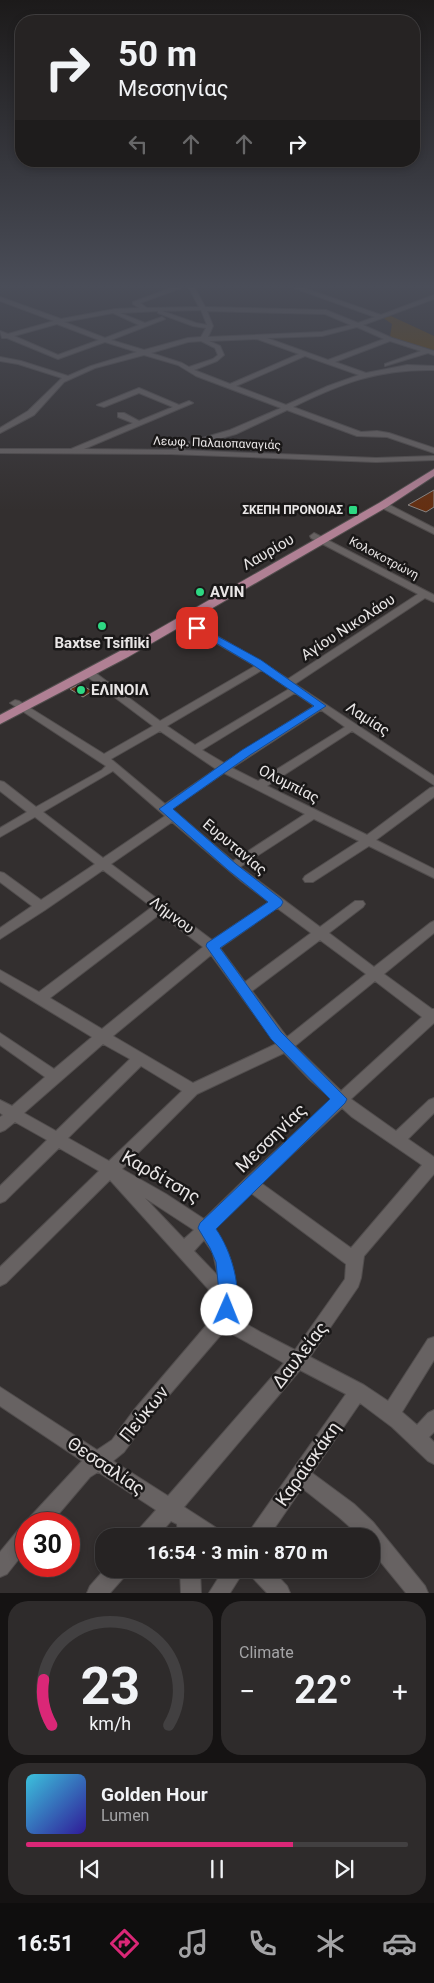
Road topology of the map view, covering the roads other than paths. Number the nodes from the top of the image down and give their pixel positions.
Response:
1 (23, 362) edge
2 (112, 362) edge
3 (174, 362) edge
4 (210, 362) edge
5 (285, 362) edge
6 (329, 362) edge
7 (398, 362) edge
8 (434, 368) edge
9 (189, 369) junction
10 (369, 374) junction
11 (68, 378) junction
12 (230, 386) junction
13 (189, 403) dead end
14 (100, 405) dead end
15 (178, 407) junction
16 (289, 407) junction
17 (120, 414) dead end
18 (0, 421) edge
19 (138, 424) junction
20 (9, 426) junction
21 (0, 431) edge
22 (0, 451) edge
23 (434, 451) edge
24 (170, 452) junction
25 (69, 453) junction
26 (434, 458) edge
27 (434, 472) edge
28 (420, 480) junction
29 (383, 504) junction
30 (434, 531) edge
31 (318, 538) junction
32 (425, 594) junction
33 (434, 599) edge
34 (183, 620) junction
35 (262, 666) junction
36 (89, 673) junction
37 (291, 687) junction
38 (19, 706) junction
39 (321, 706) junction
40 (0, 710) edge
41 (0, 720) edge
42 (159, 726) junction
43 (352, 727) junction
44 (194, 750) junction
45 (108, 762) junction
46 (223, 768) junction
47 (434, 781) edge
48 (0, 785) edge
49 (259, 786) junction
50 (434, 791) edge
51 (35, 812) junction
52 (169, 813) junction
53 (313, 814) junction
54 (0, 833) edge
55 (369, 840) junction
56 (104, 864) junction
57 (232, 867) junction
58 (434, 874) edge
59 (0, 876) edge
60 (309, 879) dead end
61 (277, 902) junction
62 (359, 904) dead end
63 (160, 906) junction
64 (41, 907) junction
65 (434, 926) edge
66 (0, 934) edge
67 (319, 934) junction
68 (212, 946) junction
69 (373, 974) junction
70 (0, 975) edge
71 (244, 990) junction
72 (39, 999) junction
73 (433, 1016) edge
74 (103, 1036) junction
75 (0, 1038) edge
76 (286, 1046) junction
77 (140, 1058) junction
78 (55, 1076) junction
79 (192, 1090) junction
80 (340, 1099) junction
81 (434, 1104) edge
82 (7, 1110) edge
83 (0, 1126) edge
84 (398, 1138) junction
85 (58, 1139) junction
86 (434, 1164) edge
87 (110, 1171) junction
88 (250, 1184) junction
89 (0, 1196) edge
90 (206, 1228) junction
91 (184, 1250) junction
92 (354, 1260) junction
93 (0, 1278) edge
94 (225, 1311) junction
95 (434, 1345) edge
96 (298, 1360) junction
97 (358, 1391) junction
98 (0, 1396) edge
99 (390, 1414) junction
100 (434, 1419) edge
101 (417, 1438) junction
102 (434, 1455) edge
103 (98, 1460) junction
104 (301, 1476) junction
105 (47, 1512) edge
106 (181, 1522) edge
107 (166, 1528) edge
108 (194, 1528) edge
109 (264, 1528) edge
110 (15, 1549) edge
111 (0, 1567) edge
112 (110, 1578) edge
113 (190, 1578) edge
114 (229, 1578) edge
115 (266, 1578) edge
116 (97, 1593) edge
117 (191, 1593) edge
118 (219, 1593) edge
119 (280, 1593) edge
120 (418, 1593) edge

1 - 11 street
2 - 11 street
3 - 9 street
4 - 9 street
5 - 12 street
6 - 10 street
7 - 10 street
8 - 10 street
9 - 12 street
10 - 16 street
11 - 20 street
12 - 16 street
13 - 15 street
14 - 15 street
15 - 19 street
16 - 23 street
16 - 24 street
17 - 19 street
18 - 20 street
19 - 25 street
20 - 21 street
22 - 25 street, Λεωφ. Παλαιοπαναγιάς
24 - 25 street, Λεωφ. Παλαιοπαναγιάς
24 - 26 street, Λεωφ. Παλαιοπαναγιάς
27 - 28 main road, Λαυρίου
28 - 29 main road, Λαυρίου
28 - 31 main road, Λαυρίου
29 - 30 street
29 - 31 main road, Λαυρίου
31 - 32 street, Κολοκοτρώνη
31 - 34 main road, Λαυρίου
31 - 38 main road, Λαυρίου
32 - 33 street, Κολοκοτρώνη
32 - 37 street, Αγίου Νικολάου
34 - 35 street, Λαμίας
34 - 36 main road, Λαυρίου
35 - 37 street, Λαμίας
35 - 42 street
36 - 38 main road, Λαυρίου
36 - 42 street, Ολυμπίας
37 - 39 street, Λαμίας
37 - 44 street, Αγίου Νικολάου
38 - 40 main road, Λαυρίου
38 - 41 main road, Λαυρίου
38 - 45 street, Ευρυτανίας
39 - 43 street, Λαμίας
39 - 46 street
42 - 44 street, Ολυμπίας
42 - 45 street
43 - 47 street, Λαμίας
43 - 49 street
44 - 46 street, Ολυμπίας
45 - 51 street
45 - 52 street, Ευρυτανίας
46 - 49 street, Ολυμπίας
46 - 52 street
48 - 51 street, Λήμνου
49 - 53 street, Ολυμπίας
50 - 55 street
51 - 54 street
51 - 56 street, Λήμνου
52 - 56 street
52 - 57 street, Ευρυτανίας
53 - 55 street, Ολυμπίας
53 - 57 street
55 - 58 street, Ολυμπίας
55 - 60 street
56 - 63 street, Λήμνου
56 - 64 street
57 - 61 street, Ευρυτανίας
59 - 64 street
61 - 67 street, Ευρυτανίας
61 - 68 street
62 - 67 street
63 - 68 street, Λήμνου
63 - 72 street
64 - 66 street
65 - 69 street
67 - 69 street, Ευρυτανίας
67 - 71 street
68 - 71 street, Λήμνου
68 - 74 street
69 - 73 street, Ευρυτανίας
69 - 76 street
70 - 72 street
71 - 76 street, Λήμνου
72 - 74 street
73 - 80 street, Μεσσηνίας
74 - 77 street
74 - 78 street
75 - 78 street
76 - 79 street
76 - 80 street, Λήμνου
77 - 79 street
77 - 85 street
78 - 82 street
79 - 87 street
80 - 84 street, Λήμνου
80 - 88 street, Μεσσηνίας
81 - 84 street
82 - 83 street
82 - 85 street, Καρδίτσης
84 - 86 street, Λήμνου
85 - 87 street, Καρδίτσης
85 - 89 street
86 - 92 street, Δαυλείας
87 - 90 street, Καρδίτσης
87 - 91 street
87 - 93 street
88 - 90 street, Μεσσηνίας
88 - 92 street
90 - 91 street, Μεσσηνίας
90 - 94 street, Καρδίτσης
91 - 94 street
92 - 96 street, Δαυλείας
94 - 96 street
94 - 103 street, Πεύκων
95 - 99 street
96 - 97 street
96 - 106 street, Δαυλείας
97 - 99 street
97 - 104 street, Καραϊσκάκη
98 - 103 street, Θεσσαλίας
99 - 101 street
100 - 101 street
101 - 102 street
103 - 105 street, Πεύκων
103 - 106 street, Θεσσαλίας
104 - 109 street, Καραϊσκάκη
104 - 120 street
106 - 107 street, Δαυλείας
106 - 108 street, Θεσσαλίας
110 - 111 street
112 - 116 street
113 - 117 street
114 - 118 street
115 - 119 street

